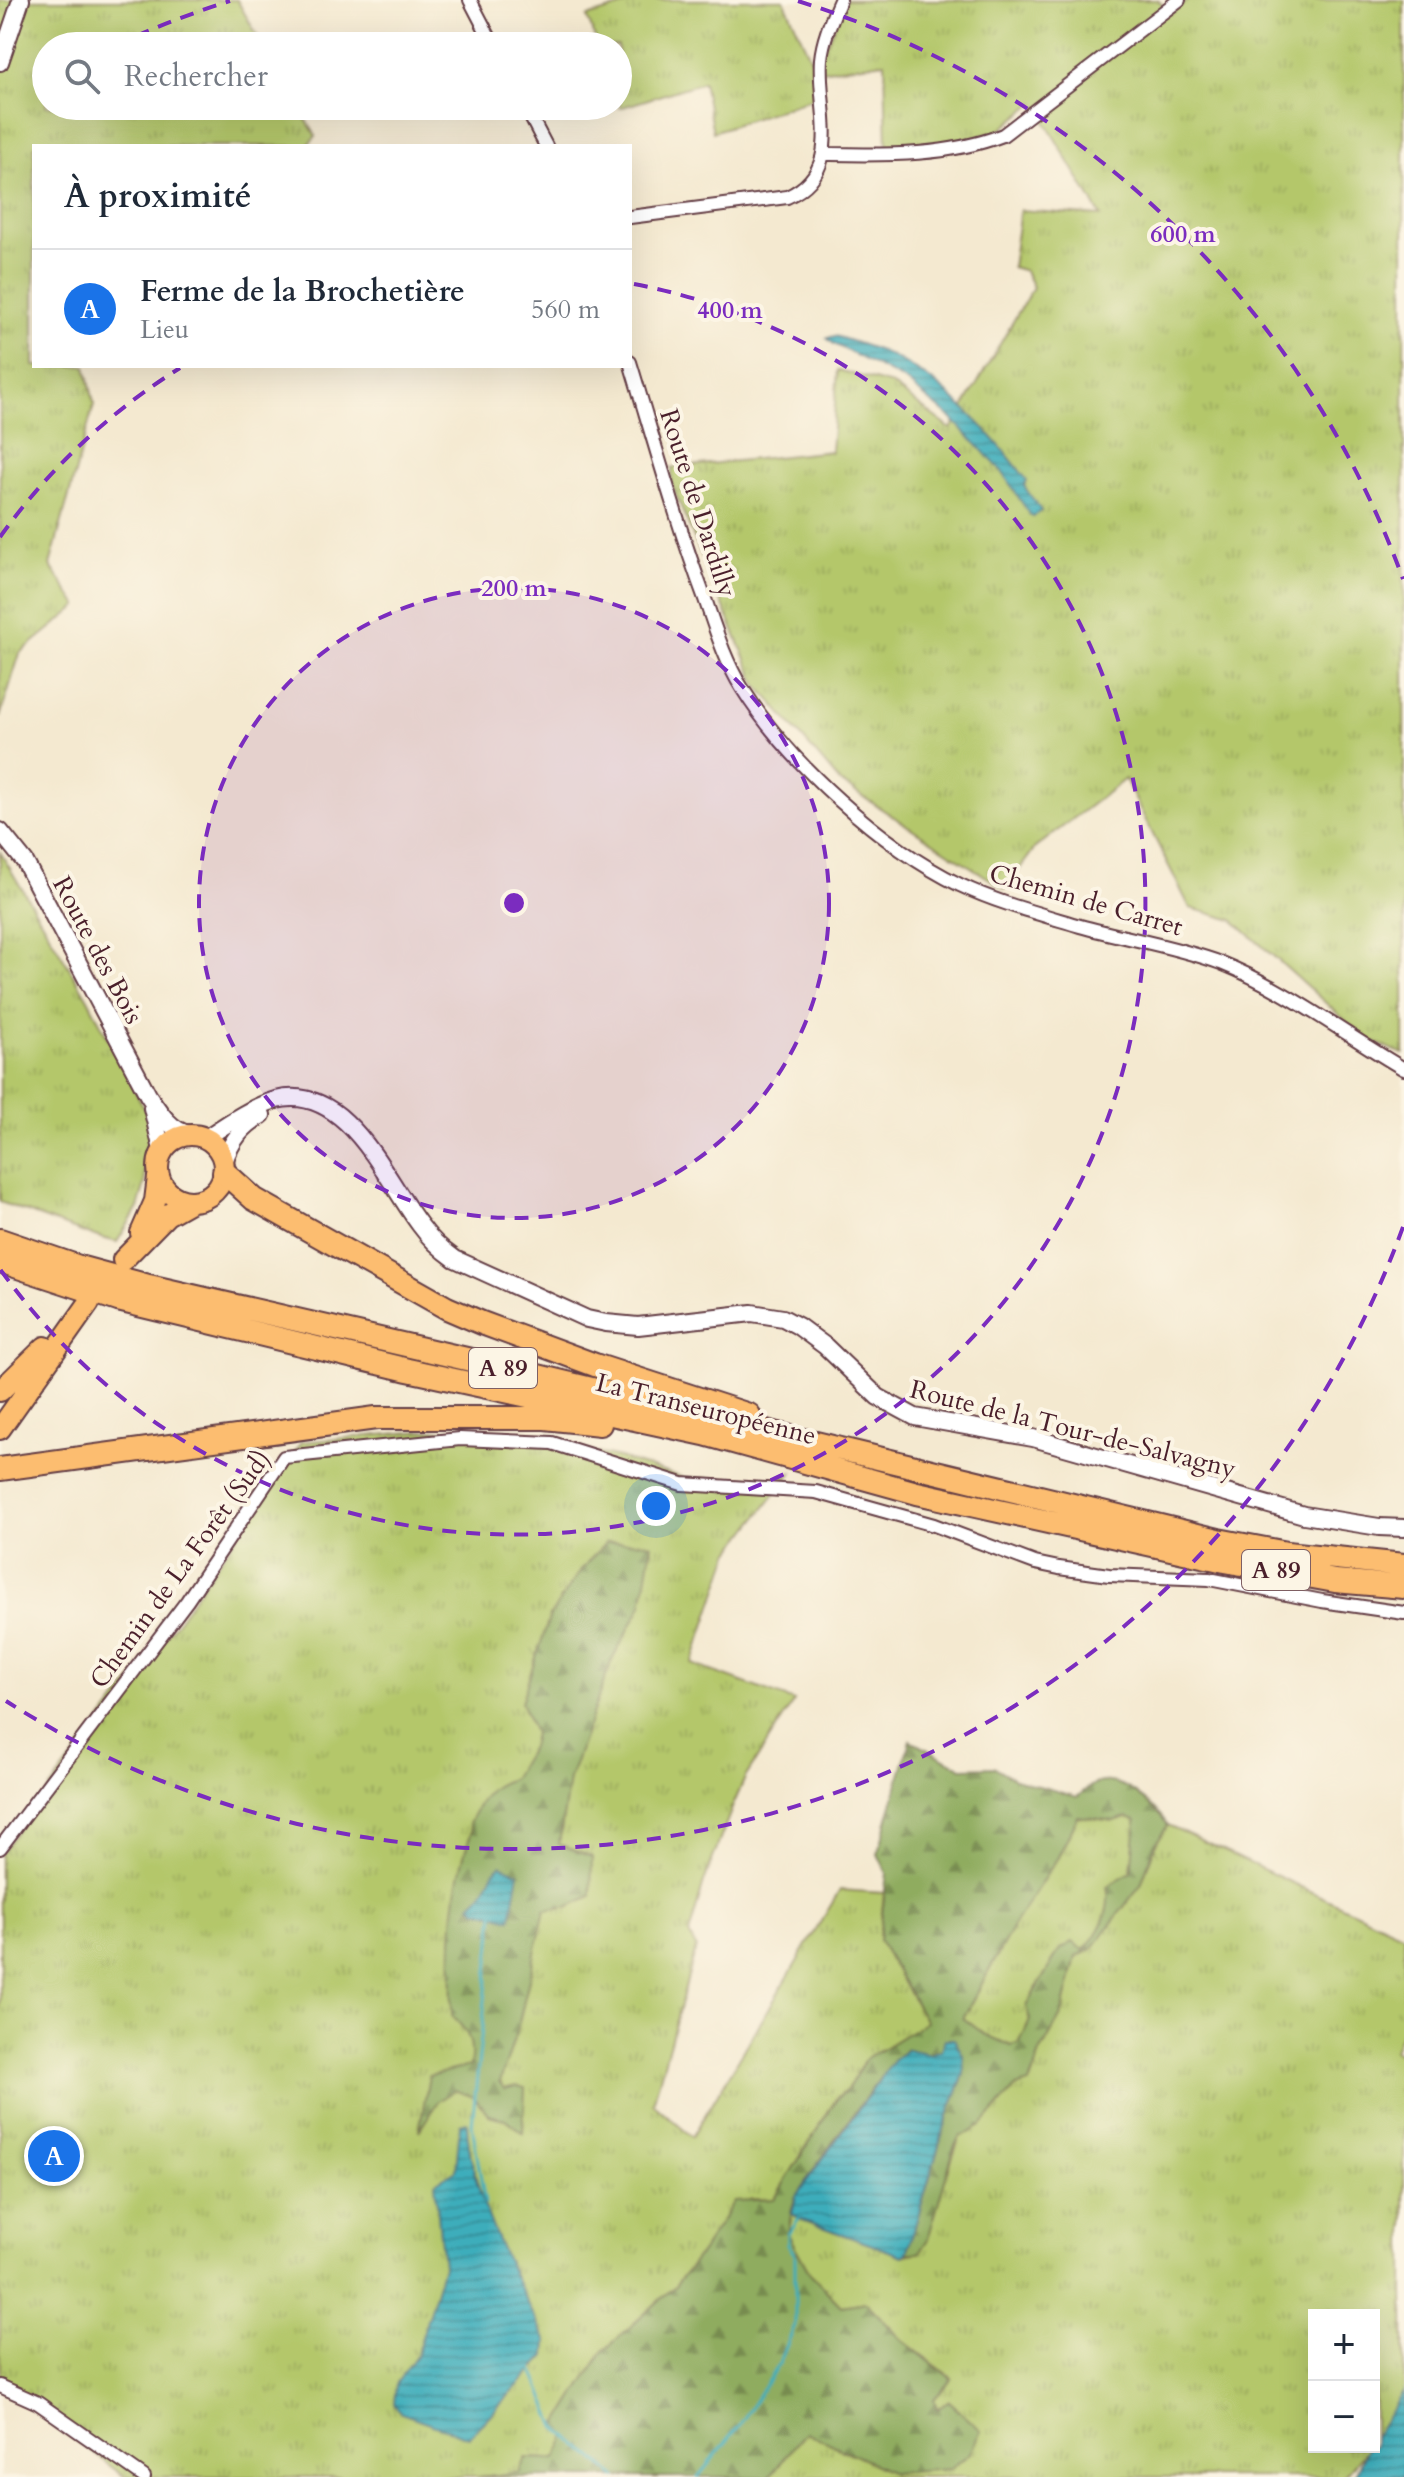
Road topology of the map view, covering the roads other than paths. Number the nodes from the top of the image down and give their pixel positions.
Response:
1 (21, 0) edge
2 (470, 0) edge
3 (840, 0) edge
4 (1179, 0) edge
5 (487, 32) edge
6 (0, 62) edge
7 (532, 120) edge
8 (545, 144) edge
9 (824, 154) junction
10 (632, 217) edge
11 (632, 368) edge
12 (727, 658) joint
13 (0, 831) edge
14 (1404, 1069) edge
15 (148, 1095) junction
16 (318, 1105) junction
17 (198, 1136) junction
18 (162, 1150) junction
19 (224, 1167) junction
20 (158, 1177) junction
21 (190, 1202) junction
22 (0, 1240) edge
23 (0, 1261) edge
24 (0, 1391) edge
25 (0, 1429) edge
26 (704, 1434) junction
27 (786, 1437) junction
28 (1, 1469) edge
29 (1404, 1528) edge
30 (1404, 1565) edge
31 (1404, 1587) edge
32 (1404, 1613) edge
33 (0, 1848) edge
34 (0, 2386) edge
35 (144, 2477) edge

1 - 6 street
2 - 5 street
3 - 9 street
4 - 9 street
7 - 8 street
9 - 10 street
11 - 12 street, Route de Dardilly
12 - 14 street, Chemin de Carret
13 - 15 street, Route des Bois
15 - 17 street, Route des Bois
15 - 18 street, Route des Bois
16 - 17 street, Route de la Tour-de-Salvagny
16 - 19 street
16 - 29 street, Route de la Tour-de-Salvagny
17 - 18 main road
17 - 19 main road
18 - 20 main road
19 - 21 main road
19 - 27 highway
20 - 21 main road
20 - 21 main road
22 - 27 highway, La Transeuropéenne / A 89
23 - 26 highway, La Transeuropéenne / A 89
24 - 25 main road
26 - 28 highway
26 - 31 highway, La Transeuropéenne / A 89
27 - 30 highway, La Transeuropéenne / A 89
32 - 33 street, Chemin de La Forêt (Sud)
34 - 35 street

